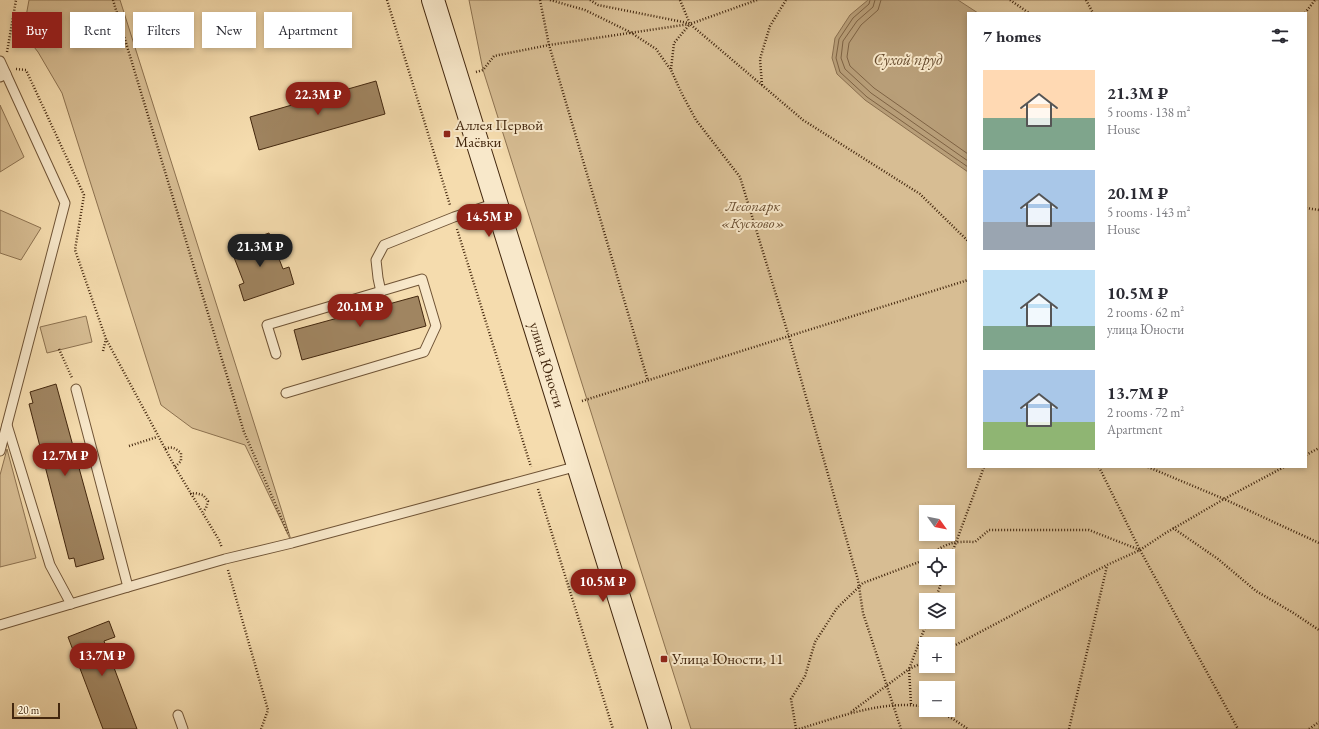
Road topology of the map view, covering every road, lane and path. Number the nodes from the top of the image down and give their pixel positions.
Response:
1 (16, 0) edge
2 (113, 0) edge
3 (387, 0) edge
4 (433, 0) edge
5 (540, 0) edge
6 (550, 0) edge
7 (590, 0) edge
8 (680, 0) edge
9 (757, 0) edge
10 (786, 0) edge
11 (1010, 0) edge
12 (1086, 0) edge
13 (1315, 0) edge
14 (1028, 12) edge
15 (1092, 12) edge
16 (1306, 12) edge
17 (690, 24) junction
18 (630, 32) junction
19 (549, 44) junction
20 (2, 70) edge
21 (671, 70) junction
22 (476, 72) dead end
23 (762, 85) junction
24 (496, 203) junction
25 (1307, 208) edge
26 (1319, 210) edge
27 (454, 217) junction
28 (967, 240) edge
29 (967, 280) edge
30 (381, 292) junction
31 (789, 337) junction
32 (106, 339) junction
33 (60, 349) dead end
34 (103, 351) dead end
35 (276, 354) dead end
36 (648, 381) junction
37 (76, 389) joint
38 (286, 393) dead end
39 (582, 401) dead end
40 (7, 426) junction
41 (158, 437) junction
42 (129, 446) dead end
43 (1319, 448) edge
44 (165, 449) junction
45 (0, 450) edge
46 (1307, 454) edge
47 (578, 466) junction
48 (174, 467) junction
49 (984, 468) edge
50 (1099, 468) edge
51 (1150, 468) edge
52 (1282, 468) edge
53 (535, 479) junction
54 (190, 494) junction
55 (1224, 499) junction
56 (203, 512) junction
57 (1174, 528) junction
58 (956, 542) junction
59 (1319, 542) edge
60 (292, 544) junction
61 (939, 549) edge
62 (953, 549) edge
63 (1140, 550) junction
64 (225, 559) junction
65 (919, 562) edge
66 (1107, 566) junction
67 (128, 587) junction
68 (859, 587) junction
69 (71, 604) junction
70 (0, 625) edge
71 (924, 629) edge
72 (1319, 630) edge
73 (955, 645) edge
74 (919, 664) edge
75 (909, 669) junction
76 (887, 686) junction
77 (912, 704) junction
78 (894, 705) junction
79 (919, 706) edge
80 (849, 714) junction
81 (178, 715) dead end
82 (949, 717) edge
83 (1319, 722) edge
84 (183, 729) edge
85 (261, 729) edge
86 (613, 729) edge
87 (660, 729) edge
88 (796, 729) edge
89 (800, 729) edge
90 (902, 729) edge
91 (968, 729) edge
92 (1069, 729) edge
93 (1238, 729) edge
94 (1308, 729) edge

1 - 20 path
2 - 60 path
3 - 27 path
4 - 24 main road, улица Юности
5 - 19 path
6 - 18 path
7 - 17 path
8 - 17 path
9 - 17 path
10 - 23 path
11 - 14 path
12 - 15 path
13 - 16 path
17 - 18 path
17 - 21 path
17 - 23 path
18 - 19 path
18 - 21 path
19 - 22 path
19 - 36 path
20 - 32 path
20 - 40 lane
21 - 31 path
23 - 28 path
24 - 27 lane
24 - 47 main road, улица Юности
25 - 26 path
27 - 30 lane
27 - 53 path
29 - 31 path
30 - 35 lane
30 - 38 lane
31 - 36 path
31 - 68 path
32 - 34 path
32 - 41 path
33 - 37 path
36 - 39 path
37 - 67 lane
40 - 45 lane
40 - 69 lane
41 - 42 path
41 - 44 path
43 - 46 path
44 - 48 path
44 - 48 path
47 - 53 lane
47 - 87 main road, улица Юности
48 - 54 path
49 - 58 path
50 - 63 path
51 - 55 path
52 - 55 path
53 - 60 lane
53 - 86 path
54 - 56 path
54 - 56 path
55 - 57 path
55 - 59 path
56 - 64 path
57 - 63 path
57 - 72 path
58 - 61 path
58 - 62 path
58 - 63 path
60 - 64 lane
63 - 66 path
63 - 93 path
64 - 67 lane
64 - 85 path
65 - 68 path
66 - 73 path
66 - 92 path
67 - 69 lane
68 - 76 path
68 - 88 path
69 - 70 lane
71 - 75 path
74 - 75 path
75 - 76 path
75 - 77 path
76 - 78 path
76 - 80 path
77 - 78 path
77 - 79 path
78 - 80 path
78 - 90 path
80 - 89 path
81 - 84 lane
82 - 91 path
83 - 94 path

